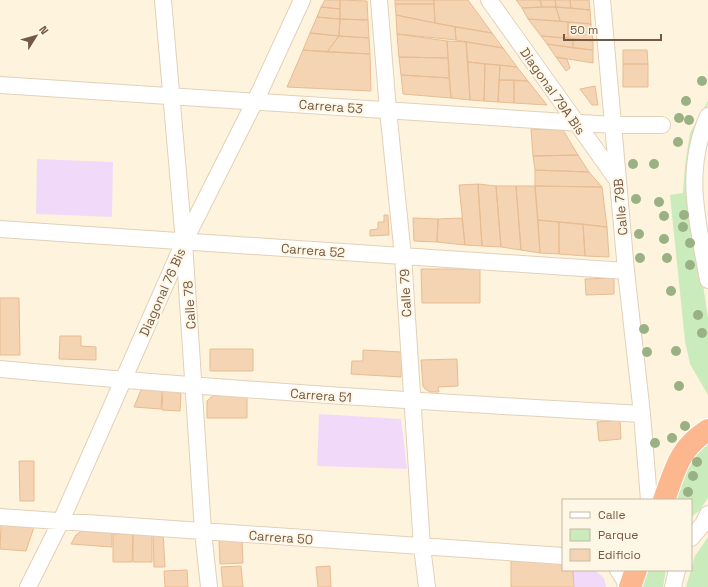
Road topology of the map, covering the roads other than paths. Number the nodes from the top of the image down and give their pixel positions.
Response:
1 (163, 0) edge
2 (302, 0) edge
3 (379, 0) edge
4 (489, 0) edge
5 (602, 0) edge
6 (0, 85) edge
7 (172, 96) junction
8 (254, 101) junction
9 (388, 110) junction
10 (708, 116) edge
11 (575, 122) junction
12 (613, 124) junction
13 (662, 125) dead end
14 (708, 147) edge
15 (618, 182) junction
16 (708, 219) edge
17 (0, 229) edge
18 (184, 242) junction
19 (403, 256) junction
20 (626, 271) junction
21 (708, 280) edge
22 (0, 370) edge
23 (123, 381) junction
24 (194, 385) junction
25 (411, 401) junction
26 (642, 414) junction
27 (708, 430) edge
28 (642, 499) edge
29 (649, 499) edge
30 (664, 499) edge
31 (0, 517) edge
32 (706, 519) edge
33 (61, 522) junction
34 (203, 531) junction
35 (692, 537) edge
36 (422, 547) junction
37 (562, 556) edge
38 (619, 571) edge
39 (636, 571) edge
40 (677, 571) edge
41 (28, 587) edge
42 (209, 587) edge
43 (427, 587) edge
44 (626, 587) edge
45 (630, 587) edge
46 (673, 587) edge

1 - 7 street, Calle 78
2 - 8 street, Diagonal 76 Bis
3 - 9 street, Calle 79
4 - 11 street, Diagonal 79A Bis
5 - 12 street, Calle 79B
6 - 7 street, Carrera 53
7 - 8 street, Carrera 53
7 - 18 street, Calle 78
8 - 9 street, Carrera 53
8 - 18 street, Diagonal 76 Bis
9 - 11 street, Carrera 53
9 - 19 street, Calle 79
10 - 21 street
11 - 12 street, Carrera 53
11 - 15 street, Diagonal 79A Bis
12 - 13 street, Carrera 53
12 - 15 street, Calle 79B
14 - 16 street
15 - 20 street, Calle 79B
17 - 18 street, Carrera 52
18 - 19 street, Carrera 52
18 - 23 street, Diagonal 76 Bis
18 - 24 street, Calle 78
19 - 20 street, Carrera 52
19 - 25 street, Calle 79
20 - 26 street, Calle 79B
22 - 23 street, Carrera 51
23 - 24 street, Carrera 51
23 - 33 street, Diagonal 76 Bis
24 - 25 street, Carrera 51
24 - 34 street, Calle 78
25 - 26 street, Carrera 51
25 - 36 street, Calle 79
26 - 28 street, Calle 79B
26 - 29 street, Calle 79B
27 - 30 highway
31 - 33 street, Carrera 50
32 - 35 street
33 - 34 street, Carrera 50
33 - 41 street, Diagonal 76 Bis
34 - 36 street, Carrera 50
34 - 42 street, Calle 78
36 - 37 street, Carrera 50
36 - 43 street, Calle 79
38 - 44 street
39 - 45 highway
40 - 46 street

